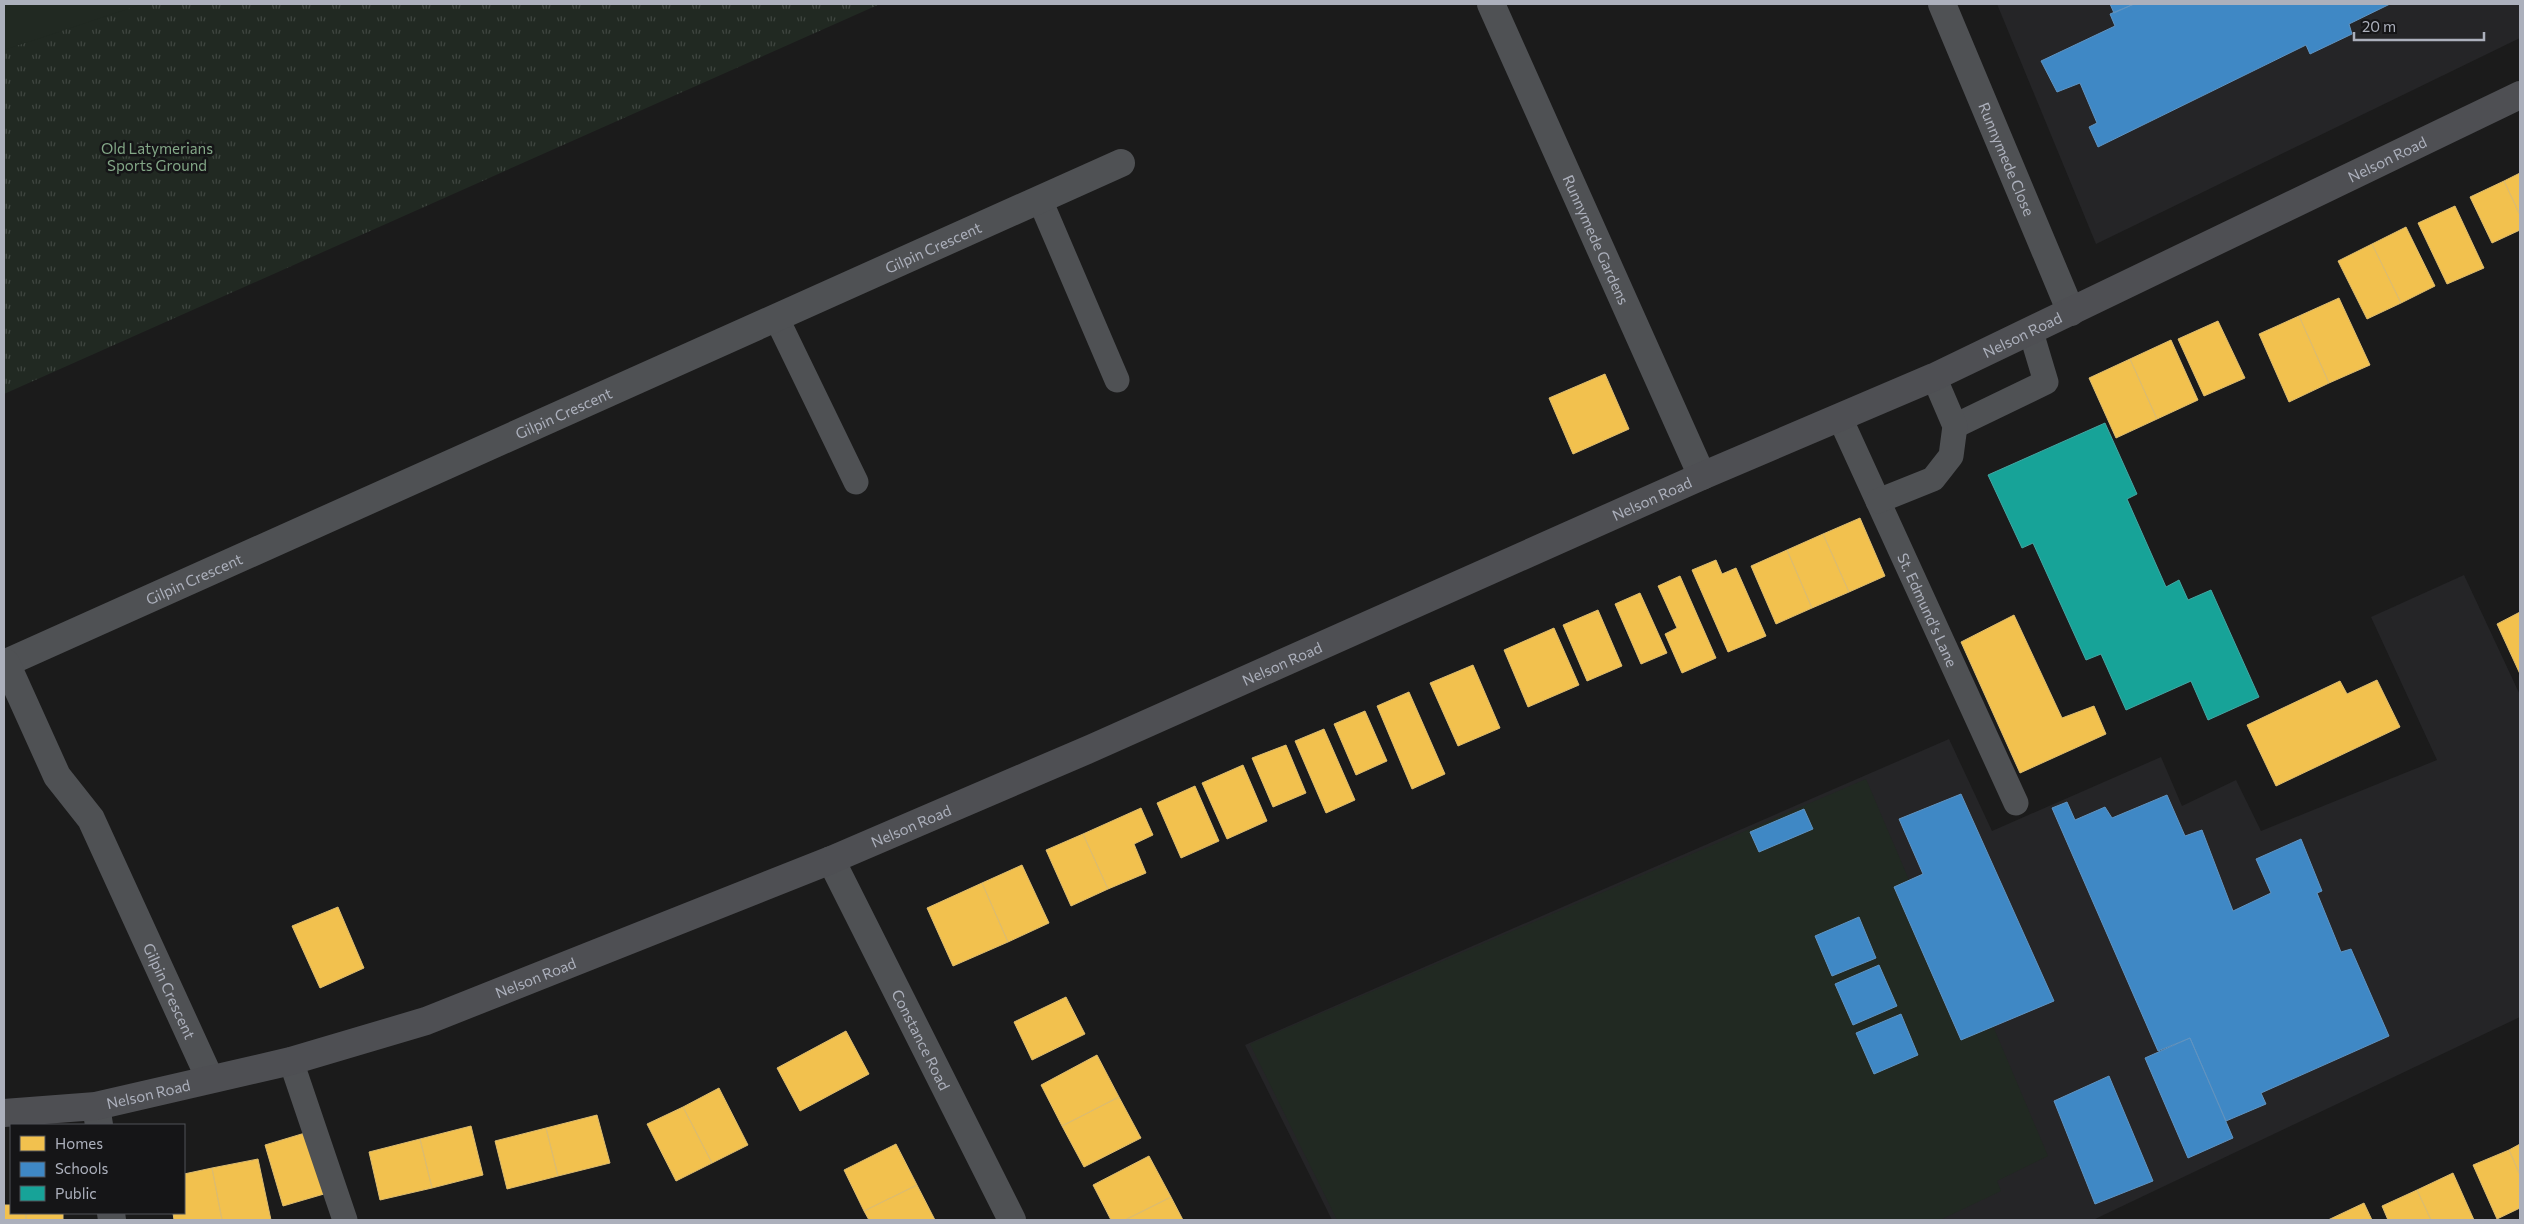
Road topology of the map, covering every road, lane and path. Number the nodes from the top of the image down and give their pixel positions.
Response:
1 (1491, 4) edge
2 (1942, 4) edge
3 (2520, 95) edge
4 (1121, 164) dead end
5 (1040, 200) junction
6 (2071, 312) junction
7 (777, 319) junction
8 (2031, 332) junction
9 (1934, 377) junction
10 (1117, 380) dead end
11 (1840, 418) junction
12 (1955, 426) junction
13 (1702, 476) junction
14 (856, 482) dead end
15 (1878, 501) junction
16 (5, 663) edge
17 (2016, 803) dead end
18 (831, 860) junction
19 (291, 1061) junction
20 (210, 1079) junction
21 (4, 1113) edge
22 (98, 1116) edge
23 (344, 1220) edge
24 (1012, 1220) edge

1 - 13 street, Runnymede Gardens
2 - 6 street, Runnymede Close
3 - 6 street, Nelson Road
4 - 5 street, Gilpin Crescent
5 - 7 street, Gilpin Crescent
5 - 10 lane
6 - 8 street, Nelson Road
7 - 14 lane
7 - 16 street, Gilpin Crescent
8 - 9 street, Nelson Road
8 - 12 lane
9 - 11 street, Nelson Road
9 - 12 lane
11 - 13 street, Nelson Road
11 - 15 lane, St. Edmund's Lane
12 - 15 lane
13 - 18 street, Nelson Road
15 - 17 lane, St. Edmund's Lane
16 - 20 street, Gilpin Crescent
18 - 19 street, Nelson Road
18 - 24 street, Constance Road
19 - 20 street, Nelson Road
19 - 23 lane
20 - 22 street, Nelson Road
21 - 22 street, Nelson Road

